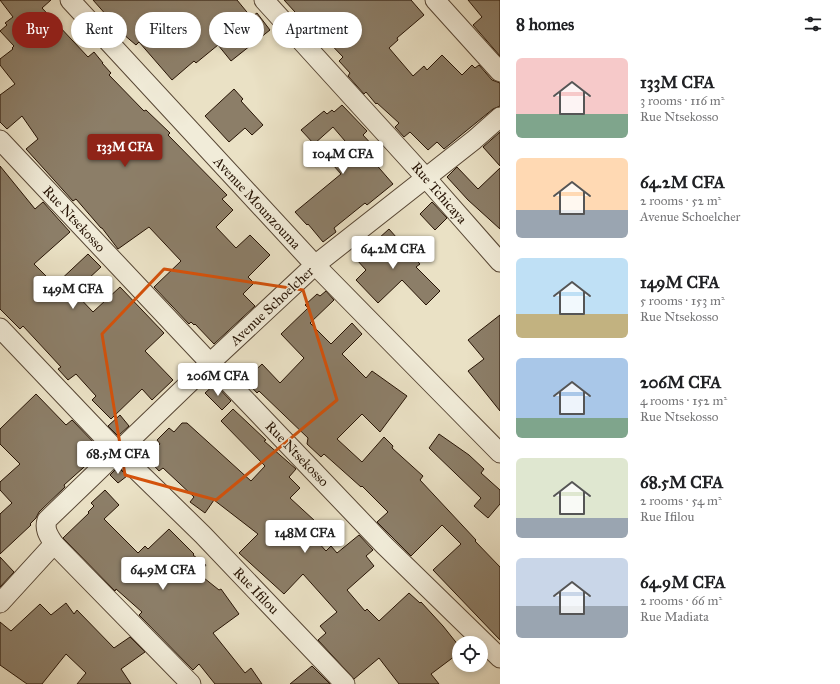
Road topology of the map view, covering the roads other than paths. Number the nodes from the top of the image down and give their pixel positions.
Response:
1 (70, 0) edge
2 (264, 0) edge
3 (435, 0) edge
4 (500, 72) edge
5 (500, 117) edge
6 (0, 140) edge
7 (426, 178) junction
8 (500, 262) edge
9 (315, 266) junction
10 (1, 331) edge
11 (210, 363) junction
12 (118, 452) junction
13 (500, 453) edge
14 (54, 544) junction
15 (0, 603) edge
16 (500, 658) edge
17 (191, 684) edge
18 (345, 684) edge

1 - 9 street, Avenue Mounzouma
2 - 7 street, Rue Tchicaya
3 - 4 street
5 - 7 street, Avenue Schoelcher
6 - 11 street, Rue Ntsekosso
7 - 8 street, Rue Tchicaya
7 - 9 street, Avenue Schoelcher
9 - 11 street, Avenue Schoelcher
9 - 13 street, Avenue Mounzouma
10 - 12 street, Rue Ifilou
11 - 12 street, Avenue Schoelcher
11 - 16 street, Rue Ntsekosso
12 - 14 street, Avenue Schoelcher
12 - 18 street, Rue Ifilou
14 - 15 street
14 - 17 street, Avenue Schoelcher

